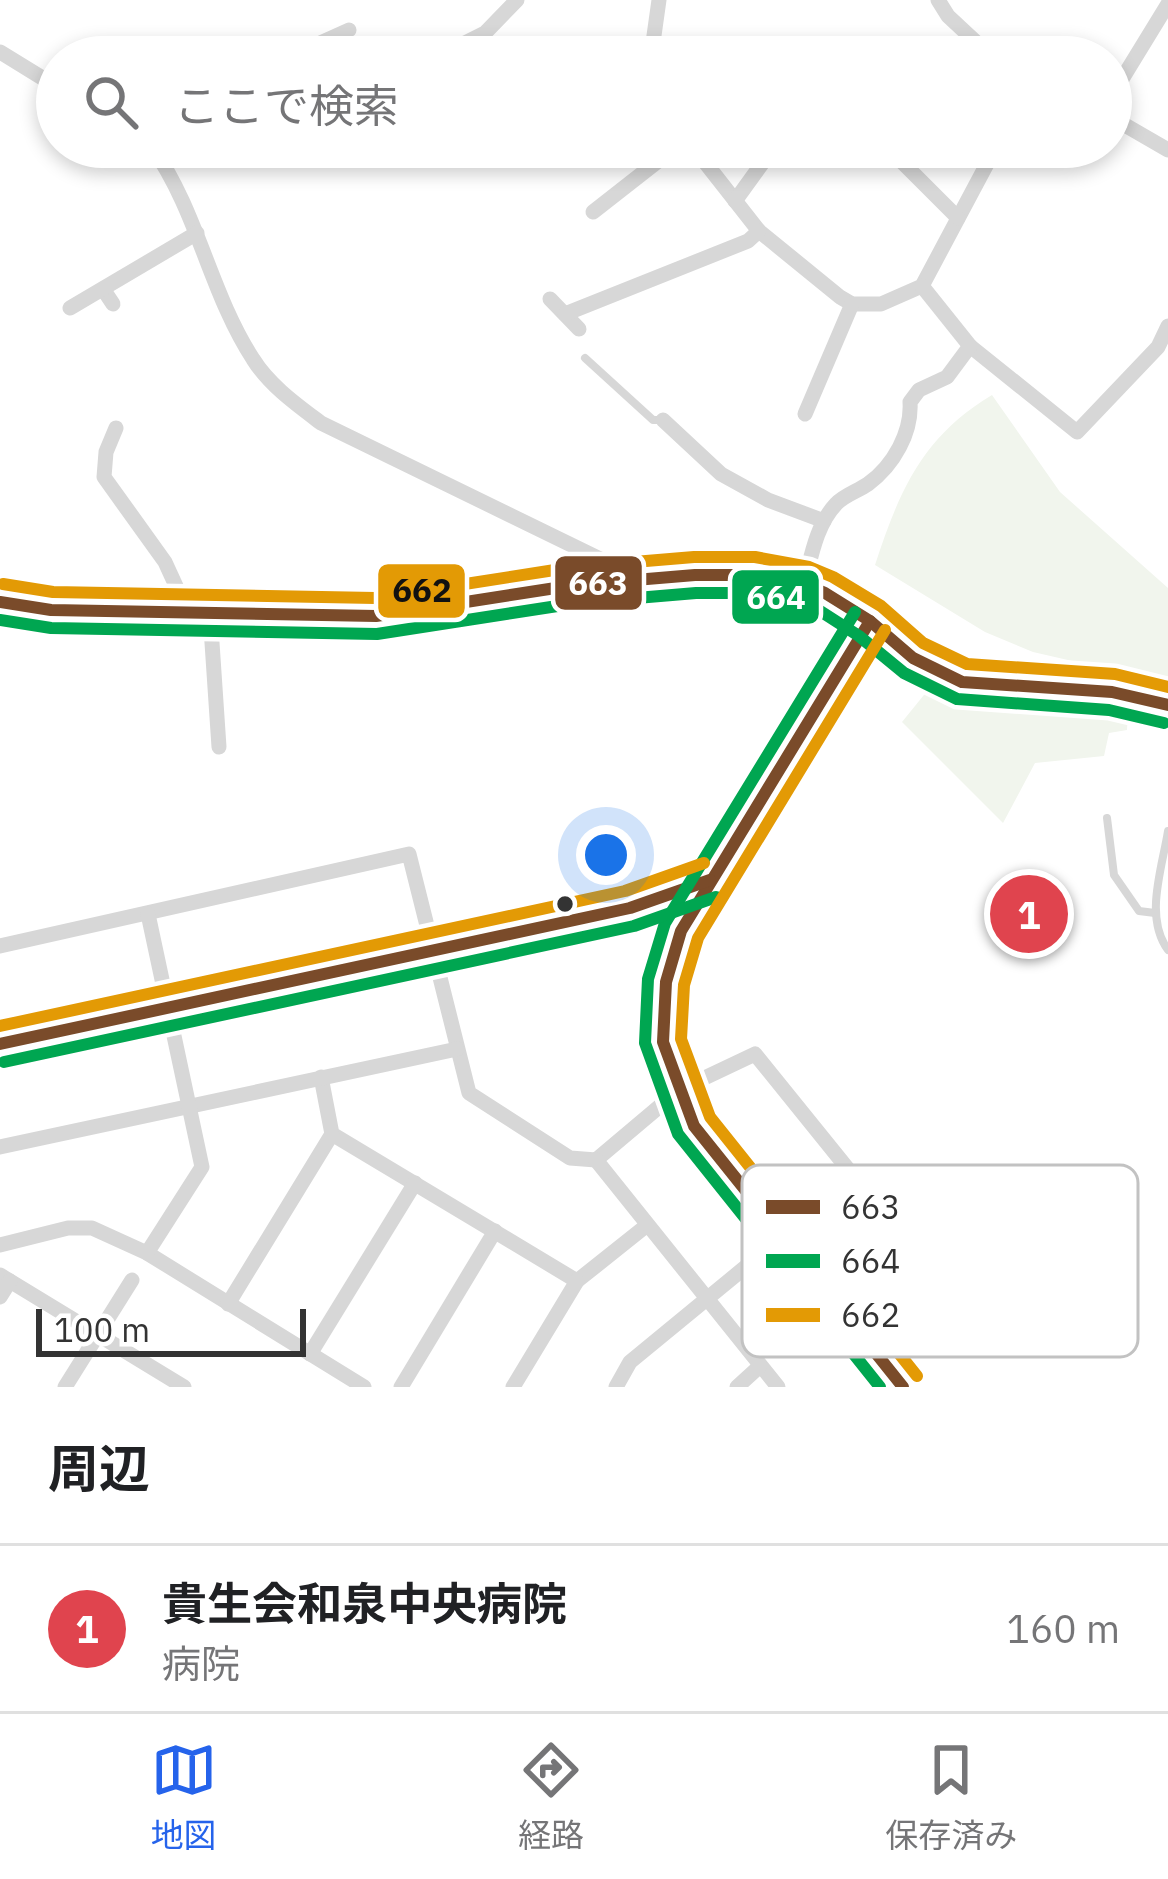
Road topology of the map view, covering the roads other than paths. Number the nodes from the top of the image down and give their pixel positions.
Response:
1 (517, 0) edge
2 (659, 0) edge
3 (938, 0) edge
4 (1168, 4) edge
5 (349, 30) dead end
6 (336, 36) edge
7 (479, 36) edge
8 (654, 36) edge
9 (969, 36) edge
10 (0, 52) edge
11 (1132, 63) edge
12 (36, 74) edge
13 (1132, 129) edge
14 (1168, 150) edge
15 (167, 168) edge
16 (654, 168) edge
17 (710, 168) edge
18 (759, 168) edge
19 (909, 168) edge
20 (984, 168) edge
21 (735, 200) junction
22 (593, 212) dead end
23 (958, 218) junction
24 (759, 232) junction
25 (197, 233) junction
26 (922, 286) junction
27 (103, 289) junction
28 (550, 299) dead end
29 (113, 304) dead end
30 (852, 304) junction
31 (70, 308) dead end
32 (565, 314) junction
33 (1168, 326) edge
34 (579, 329) dead end
35 (970, 346) junction
36 (585, 358) dead end
37 (805, 414) dead end
38 (116, 428) dead end
39 (668, 432) joint
40 (824, 521) junction
41 (641, 579) junction
42 (804, 584) junction
43 (0, 602) edge
44 (180, 612) junction
45 (210, 613) junction
46 (870, 621) junction
47 (1168, 705) edge
48 (219, 747) dead end
49 (1107, 818) dead end
50 (1168, 831) edge
51 (710, 880) junction
52 (1155, 913) junction
53 (148, 914) junction
54 (0, 946) edge
55 (432, 949) junction
56 (1168, 950) edge
57 (168, 1008) junction
58 (0, 1045) edge
59 (457, 1049) junction
60 (321, 1077) junction
61 (679, 1090) junction
62 (190, 1104) junction
63 (332, 1134) junction
64 (0, 1147) edge
65 (596, 1160) junction
66 (845, 1165) edge
67 (415, 1183) junction
68 (742, 1185) edge
69 (646, 1226) junction
70 (495, 1231) junction
71 (0, 1244) edge
72 (147, 1253) junction
73 (742, 1270) edge
74 (5, 1278) edge
75 (132, 1280) dead end
76 (577, 1281) junction
77 (0, 1297) edge
78 (706, 1302) junction
79 (228, 1304) junction
80 (97, 1336) junction
81 (742, 1345) edge
82 (310, 1354) junction
83 (752, 1357) edge
84 (879, 1357) edge
85 (760, 1366) junction
86 (180, 1386) edge
87 (65, 1387) edge
88 (364, 1387) edge
89 (401, 1387) edge
90 (513, 1387) edge
91 (616, 1387) edge
92 (737, 1387) edge
93 (778, 1387) edge
94 (903, 1387) edge

1 - 7 street
2 - 8 street
3 - 9 street
4 - 11 street
5 - 6 street
10 - 12 street
13 - 14 street
15 - 25 street
16 - 22 street
17 - 21 street
18 - 21 street
19 - 23 street
20 - 23 street
21 - 24 street
23 - 26 street
24 - 30 street
24 - 32 street
25 - 27 street
25 - 41 street
26 - 30 street
26 - 35 street
27 - 29 street
27 - 31 street
28 - 32 street
30 - 37 street
32 - 34 street
33 - 35 street
35 - 40 street
36 - 39 lane
38 - 44 street
39 - 40 street
40 - 42 street
41 - 42 main road
41 - 45 main road
42 - 46 main road
43 - 44 main road
44 - 45 main road
45 - 48 street
46 - 47 main road
46 - 51 street
49 - 52 lane
50 - 52 lane
51 - 55 street
51 - 61 street
52 - 56 lane
53 - 54 street
53 - 55 street
53 - 57 street
55 - 57 street
55 - 59 street
57 - 58 street
57 - 62 street
59 - 60 street
59 - 65 street
60 - 62 street
60 - 63 street
61 - 65 street
61 - 66 street
61 - 68 street
62 - 64 street
62 - 72 street
63 - 67 street
63 - 79 street
65 - 69 street
67 - 70 street
67 - 82 street
69 - 76 street
69 - 78 street
70 - 76 street
70 - 89 street
71 - 72 street
72 - 79 street
73 - 78 street
74 - 77 street
74 - 80 street
75 - 80 street
76 - 90 street
78 - 81 street
78 - 91 street
79 - 82 street
80 - 86 street
80 - 87 street
82 - 88 street
83 - 85 street
84 - 94 street
85 - 92 street
85 - 93 street

